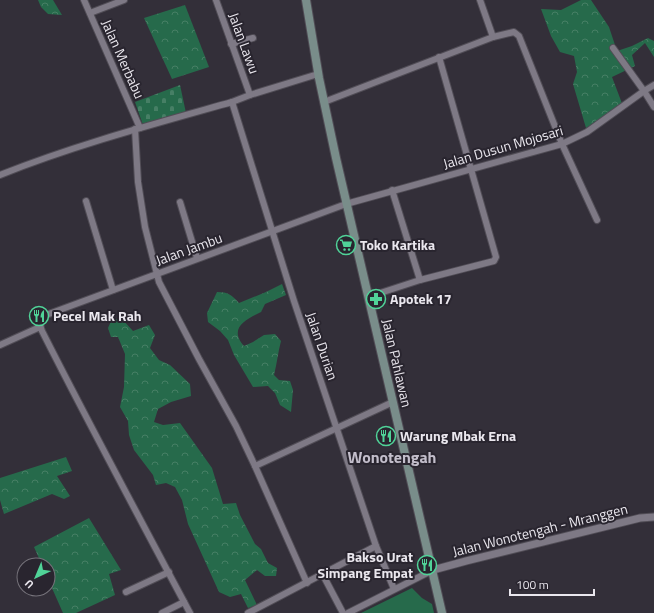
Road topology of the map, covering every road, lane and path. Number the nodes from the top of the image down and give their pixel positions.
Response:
1 (84, 0) edge
2 (124, 0) edge
3 (216, 0) edge
4 (306, 0) edge
5 (480, 0) edge
6 (90, 13) junction
7 (493, 37) junction
8 (253, 38) dead end
9 (231, 44) junction
10 (613, 48) dead end
11 (439, 58) junction
12 (318, 74) junction
13 (654, 85) edge
14 (644, 91) junction
15 (250, 95) junction
16 (232, 102) junction
17 (324, 102) junction
18 (654, 107) edge
19 (137, 129) junction
20 (562, 144) junction
21 (470, 170) junction
22 (0, 175) edge
23 (392, 190) junction
24 (86, 201) dead end
25 (180, 202) dead end
26 (346, 204) junction
27 (598, 220) dead end
28 (272, 231) junction
29 (197, 258) junction
30 (156, 273) junction
31 (420, 280) junction
32 (113, 290) junction
33 (368, 297) junction
34 (40, 327) junction
35 (0, 345) edge
36 (393, 402) junction
37 (337, 428) junction
38 (255, 466) junction
39 (654, 517) edge
40 (376, 546) junction
41 (433, 570) junction
42 (169, 572) junction
43 (323, 575) junction
44 (306, 583) junction
45 (394, 589) junction
46 (126, 592) dead end
47 (184, 602) junction
48 (162, 613) edge
49 (190, 613) edge
50 (248, 613) edge
51 (343, 613) edge
52 (348, 613) edge
53 (442, 613) edge

1 - 6 street, Jalan Merbabu
2 - 6 street
3 - 9 street, Jalan Lawu
4 - 12 main road, Jalan Pahlawan
5 - 7 street
6 - 19 street, Jalan Merbabu
7 - 11 street
7 - 20 street
8 - 9 street
9 - 15 street, Jalan Lawu
10 - 14 street
11 - 17 street
11 - 21 street
12 - 15 street
12 - 17 main road, Jalan Pahlawan
13 - 14 street, Jalan Dusun Mojosari
14 - 18 street
14 - 20 street, Jalan Dusun Mojosari
15 - 16 street
16 - 19 street
16 - 28 street, Jalan Durian
17 - 26 main road, Jalan Pahlawan
19 - 22 street
19 - 30 street
20 - 21 street, Jalan Dusun Mojosari
20 - 27 street
21 - 23 street, Jalan Dusun Mojosari
21 - 31 street
23 - 26 street, Jalan Dusun Mojosari
23 - 31 street
24 - 32 street
25 - 29 street
26 - 28 street, Jalan Jambu
26 - 33 main road, Jalan Pahlawan
28 - 29 street, Jalan Jambu
28 - 37 street, Jalan Durian
29 - 30 street, Jalan Jambu
30 - 32 street, Jalan Jambu
30 - 38 street
31 - 33 street
32 - 34 street, Jalan Jambu
33 - 36 main road, Jalan Pahlawan
34 - 35 street
34 - 42 street
36 - 37 street
36 - 41 main road, Jalan Pahlawan
37 - 38 street
37 - 40 street, Jalan Durian
38 - 44 street
39 - 41 street, Jalan Wonotengah - Mranggen
40 - 43 street
40 - 45 street, Jalan Durian
41 - 45 street
41 - 53 main road, Jalan Pahlawan
42 - 46 street
42 - 47 street
43 - 44 street
43 - 51 street
44 - 50 street
45 - 52 street
47 - 48 street
47 - 49 street

